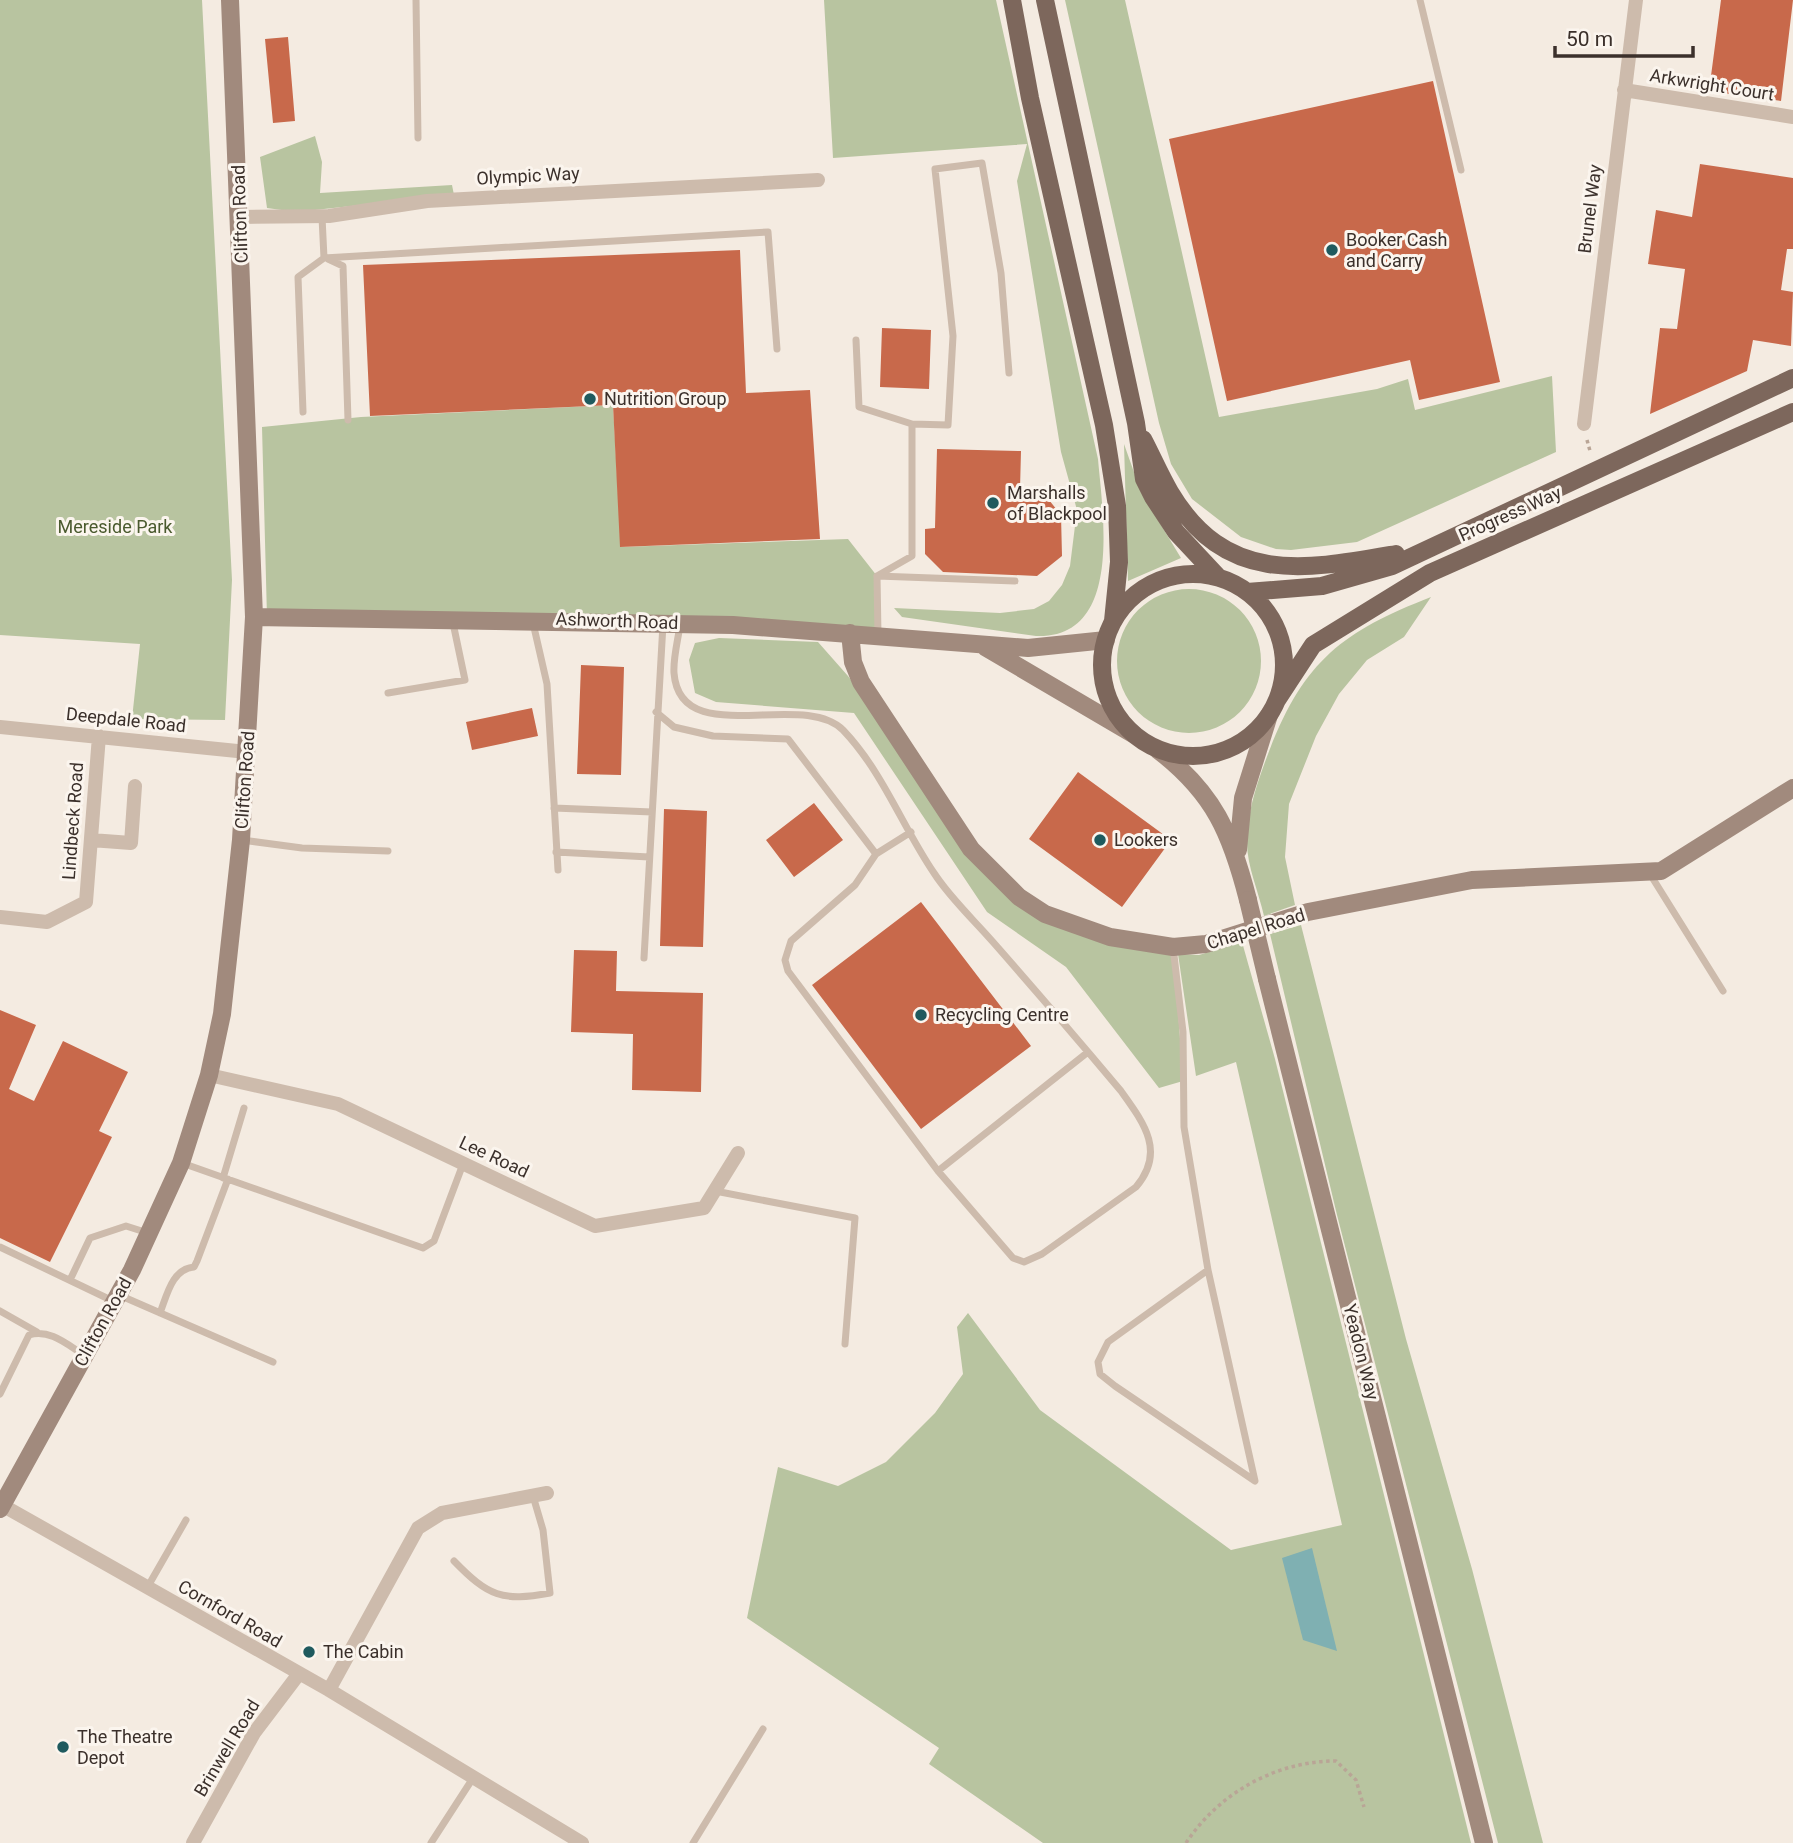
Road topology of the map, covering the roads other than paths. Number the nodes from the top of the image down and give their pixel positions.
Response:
1 (230, 0) edge
2 (416, 0) edge
3 (1012, 0) edge
4 (1045, 0) edge
5 (1420, 0) edge
6 (1636, 0) edge
7 (1624, 90) junction
8 (1793, 117) edge
9 (418, 138) dead end
10 (1461, 170) dead end
11 (818, 180) dead end
12 (322, 216) junction
13 (241, 217) junction
14 (324, 258) junction
15 (856, 340) dead end
16 (777, 349) dead end
17 (1009, 373) dead end
18 (1793, 378) edge
19 (303, 412) dead end
20 (1793, 412) edge
21 (348, 420) dead end
22 (1136, 423) junction
23 (912, 424) junction
24 (1584, 424) dead end
25 (1423, 550) junction
26 (877, 576) junction
27 (1219, 578) junction
28 (1015, 581) dead end
29 (1247, 592) junction
30 (254, 617) junction
31 (452, 619) junction
32 (532, 619) junction
33 (1113, 621) junction
34 (672, 623) junction
35 (850, 633) junction
36 (878, 636) junction
37 (1106, 640) junction
38 (978, 643) junction
39 (388, 693) dead end
40 (1273, 707) junction
41 (656, 712) junction
42 (0, 727) edge
43 (1133, 734) junction
44 (99, 736) junction
45 (1158, 750) junction
46 (247, 752) junction
47 (135, 786) dead end
48 (1793, 788) edge
49 (554, 808) junction
50 (652, 812) junction
51 (911, 832) junction
52 (91, 840) junction
53 (242, 840) junction
54 (388, 851) dead end
55 (556, 852) junction
56 (876, 854) junction
57 (649, 857) junction
58 (1238, 860) junction
59 (558, 870) dead end
60 (1649, 873) junction
61 (0, 917) edge
62 (1173, 947) junction
63 (643, 958) dead end
64 (1723, 990) dead end
65 (1088, 1052) junction
66 (209, 1075) junction
67 (244, 1108) dead end
68 (738, 1153) dead end
69 (181, 1163) junction
70 (463, 1164) junction
71 (938, 1171) junction
72 (225, 1179) junction
73 (715, 1191) junction
74 (149, 1234) junction
75 (0, 1247) edge
76 (1208, 1270) junction
77 (70, 1280) junction
78 (116, 1298) junction
79 (0, 1311) edge
80 (160, 1313) junction
81 (37, 1332) junction
82 (845, 1344) dead end
83 (84, 1355) junction
84 (273, 1362) dead end
85 (0, 1394) edge
86 (540, 1494) joint
87 (1, 1507) edge
88 (186, 1520) dead end
89 (454, 1561) dead end
90 (146, 1588) junction
91 (298, 1675) junction
92 (329, 1690) junction
93 (763, 1729) dead end
94 (474, 1777) junction
95 (193, 1843) edge
96 (431, 1843) edge
97 (582, 1843) edge
98 (693, 1843) edge
99 (1484, 1843) edge

1 - 13 street, Clifton Road
2 - 9 lane
3 - 33 main road
4 - 22 main road
5 - 10 lane
6 - 7 street, Brunel Way
7 - 8 street, Arkwright Court
7 - 24 street, Brunel Way
11 - 12 street, Olympic Way
12 - 13 street, Olympic Way
12 - 14 lane
13 - 30 street, Clifton Road
14 - 16 lane
14 - 19 lane
14 - 21 lane
15 - 23 lane
17 - 23 lane
18 - 25 main road, Progress Way
20 - 40 main road, Progress Way
22 - 25 main road
22 - 27 main road
23 - 26 lane
25 - 29 main road, Progress Way
26 - 28 lane
26 - 36 lane
27 - 29 main road
27 - 33 main road
29 - 40 main road
30 - 31 street, Ashworth Road
30 - 46 street, Clifton Road
31 - 32 street, Ashworth Road
31 - 39 lane
32 - 34 street, Ashworth Road
32 - 49 lane
33 - 37 main road
34 - 35 street, Ashworth Road
34 - 41 lane
34 - 51 lane
35 - 36 street, Ashworth Road
35 - 62 street, Chapel Road
36 - 38 street, Ashworth Road
37 - 38 street, Ashworth Road
37 - 43 main road
38 - 43 street, Ashworth Road
40 - 45 main road
40 - 58 street, Yeadon Way
41 - 50 lane
41 - 56 lane
42 - 44 street, Deepdale Road
43 - 45 main road
44 - 46 street, Deepdale Road
44 - 52 street, Lindbeck Road
45 - 58 street, Yeadon Way
46 - 53 street, Clifton Road
47 - 52 street
48 - 60 street, Chapel Road
49 - 50 lane
49 - 55 lane
50 - 57 lane
51 - 56 lane
51 - 65 lane
52 - 61 street, Lindbeck Road
53 - 54 lane
53 - 66 street, Clifton Road
55 - 57 lane
55 - 59 lane
56 - 71 lane
57 - 63 lane
58 - 99 street, Yeadon Way, bridge
60 - 62 street, Chapel Road
60 - 64 lane
62 - 76 lane
65 - 71 lane
65 - 71 lane
66 - 69 street, Clifton Road
66 - 70 street, Lee Road
67 - 72 lane
68 - 73 street, Lee Road
69 - 72 lane
69 - 74 street, Clifton Road
70 - 72 lane
70 - 73 street, Lee Road
72 - 80 lane
73 - 82 lane
74 - 77 lane
74 - 78 street, Clifton Road
75 - 77 lane
76 - 76 lane
77 - 78 lane
78 - 80 lane
78 - 83 street, Clifton Road
79 - 81 lane
80 - 84 lane
81 - 83 lane
81 - 85 lane
83 - 87 street, Clifton Road
86 - 89 lane
86 - 92 street
87 - 90 street, Cornford Road
88 - 90 lane
90 - 91 street, Cornford Road
91 - 92 street, Cornford Road
91 - 95 street, Brinwell Road
92 - 94 street, Cornford Road
93 - 98 lane
94 - 96 lane
94 - 97 street, Cornford Road

